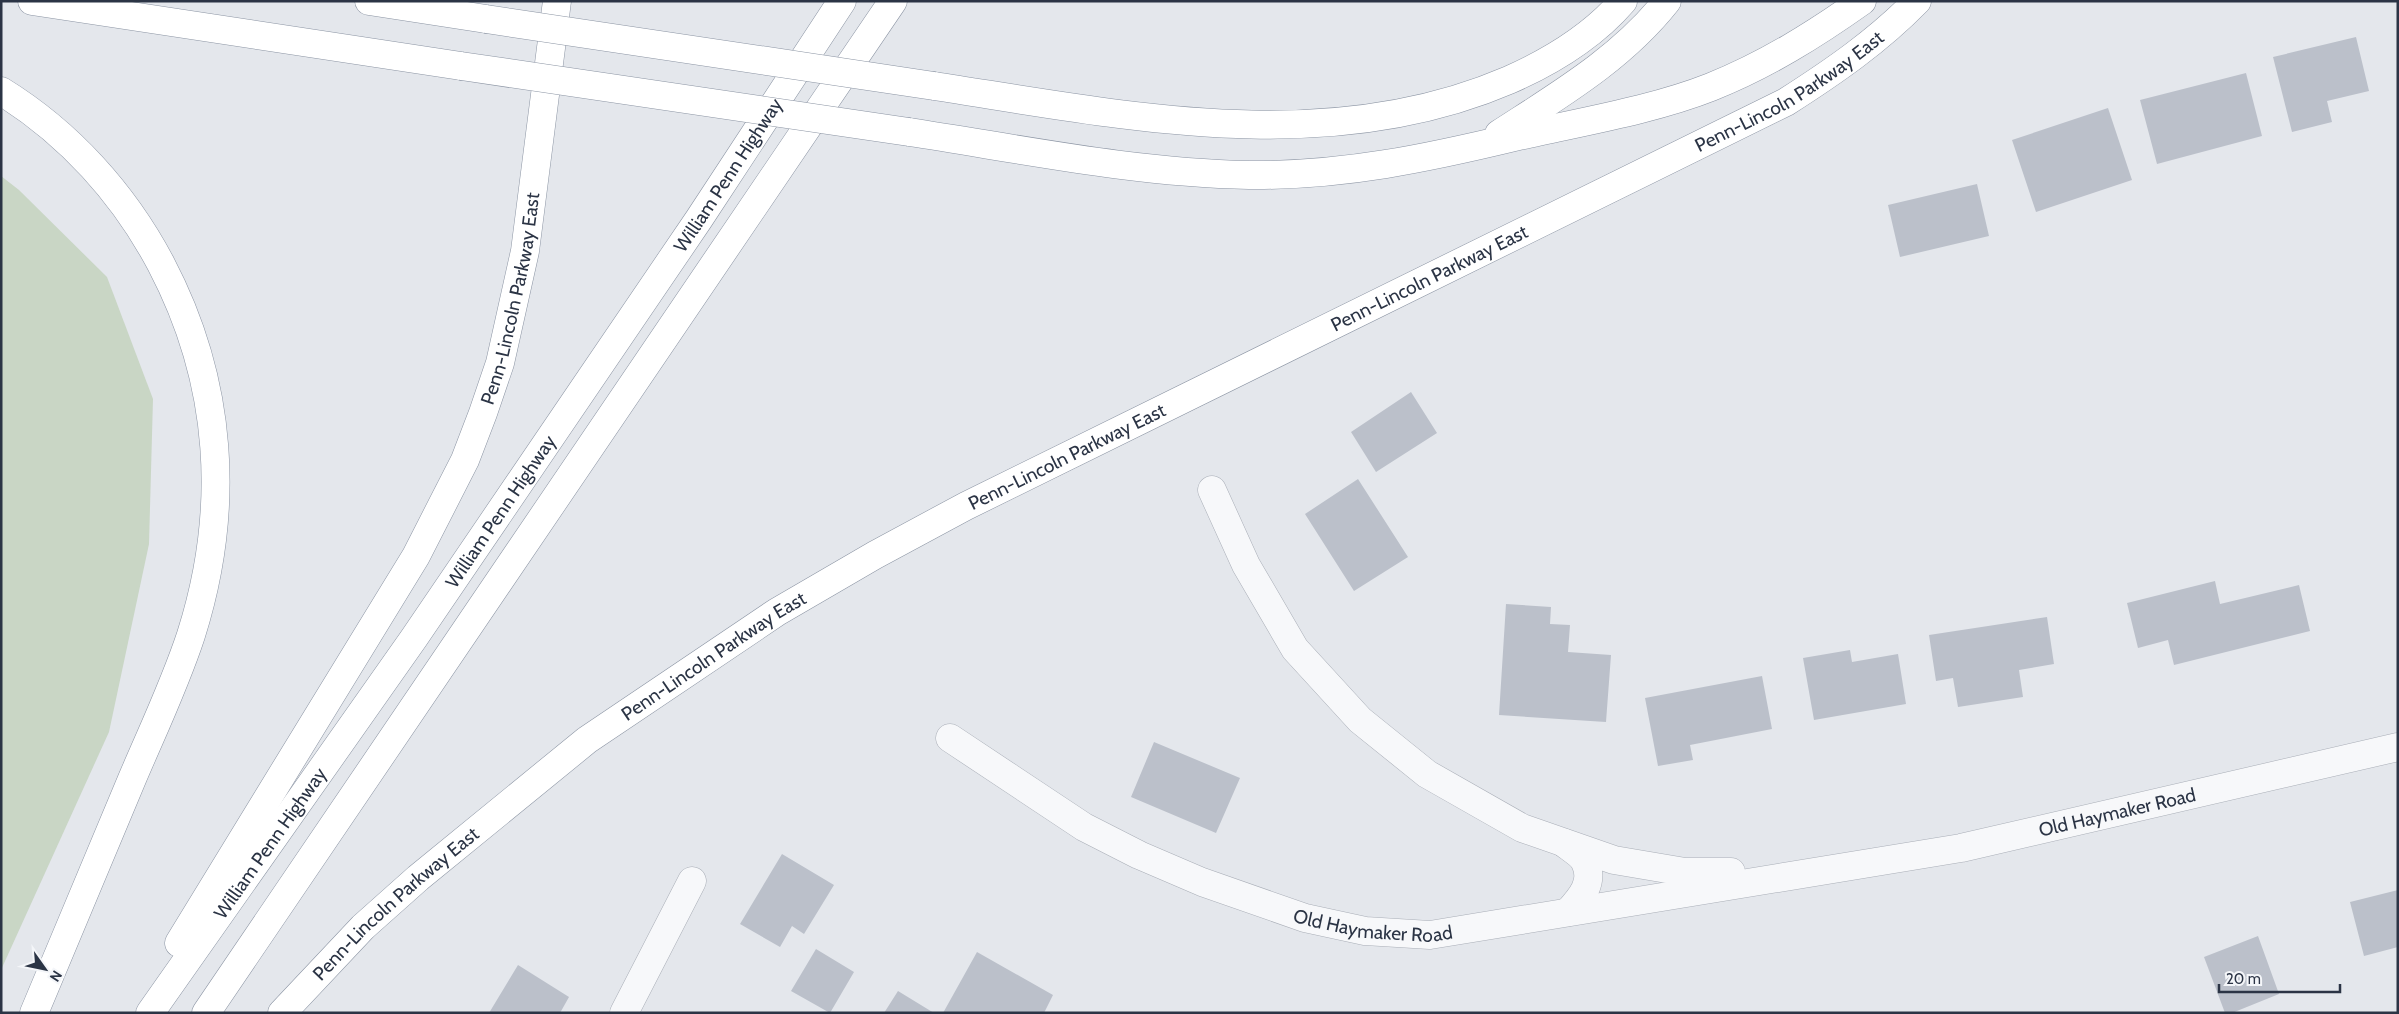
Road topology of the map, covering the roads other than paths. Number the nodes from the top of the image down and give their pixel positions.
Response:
1 (32, 1) edge
2 (369, 1) edge
3 (557, 1) edge
4 (842, 1) edge
5 (893, 1) edge
6 (1623, 1) edge
7 (1667, 1) edge
8 (1862, 1) edge
9 (1917, 1) edge
10 (1, 91) edge
11 (1483, 145) junction
12 (1212, 490) dead end
13 (950, 738) dead end
14 (2398, 747) edge
15 (1563, 842) junction
16 (1835, 869) junction
17 (692, 881) dead end
18 (1568, 912) junction
19 (34, 1013) edge
20 (136, 1013) edge
21 (150, 1013) edge
22 (206, 1013) edge
23 (282, 1013) edge
24 (624, 1013) edge

1 - 11 highway, bridge
2 - 6 highway, bridge
3 - 20 highway, Penn-Lincoln Parkway East
4 - 21 highway, William Penn Highway
5 - 22 highway, William Penn Highway
7 - 11 highway
8 - 11 highway
9 - 23 highway, Penn-Lincoln Parkway East
10 - 19 highway
12 - 15 street, Old Haymaker Road
13 - 18 street, Old Haymaker Road
14 - 16 street, Old Haymaker Road
15 - 16 street, Old Haymaker Road
15 - 18 street
16 - 18 street, Old Haymaker Road
17 - 24 street

